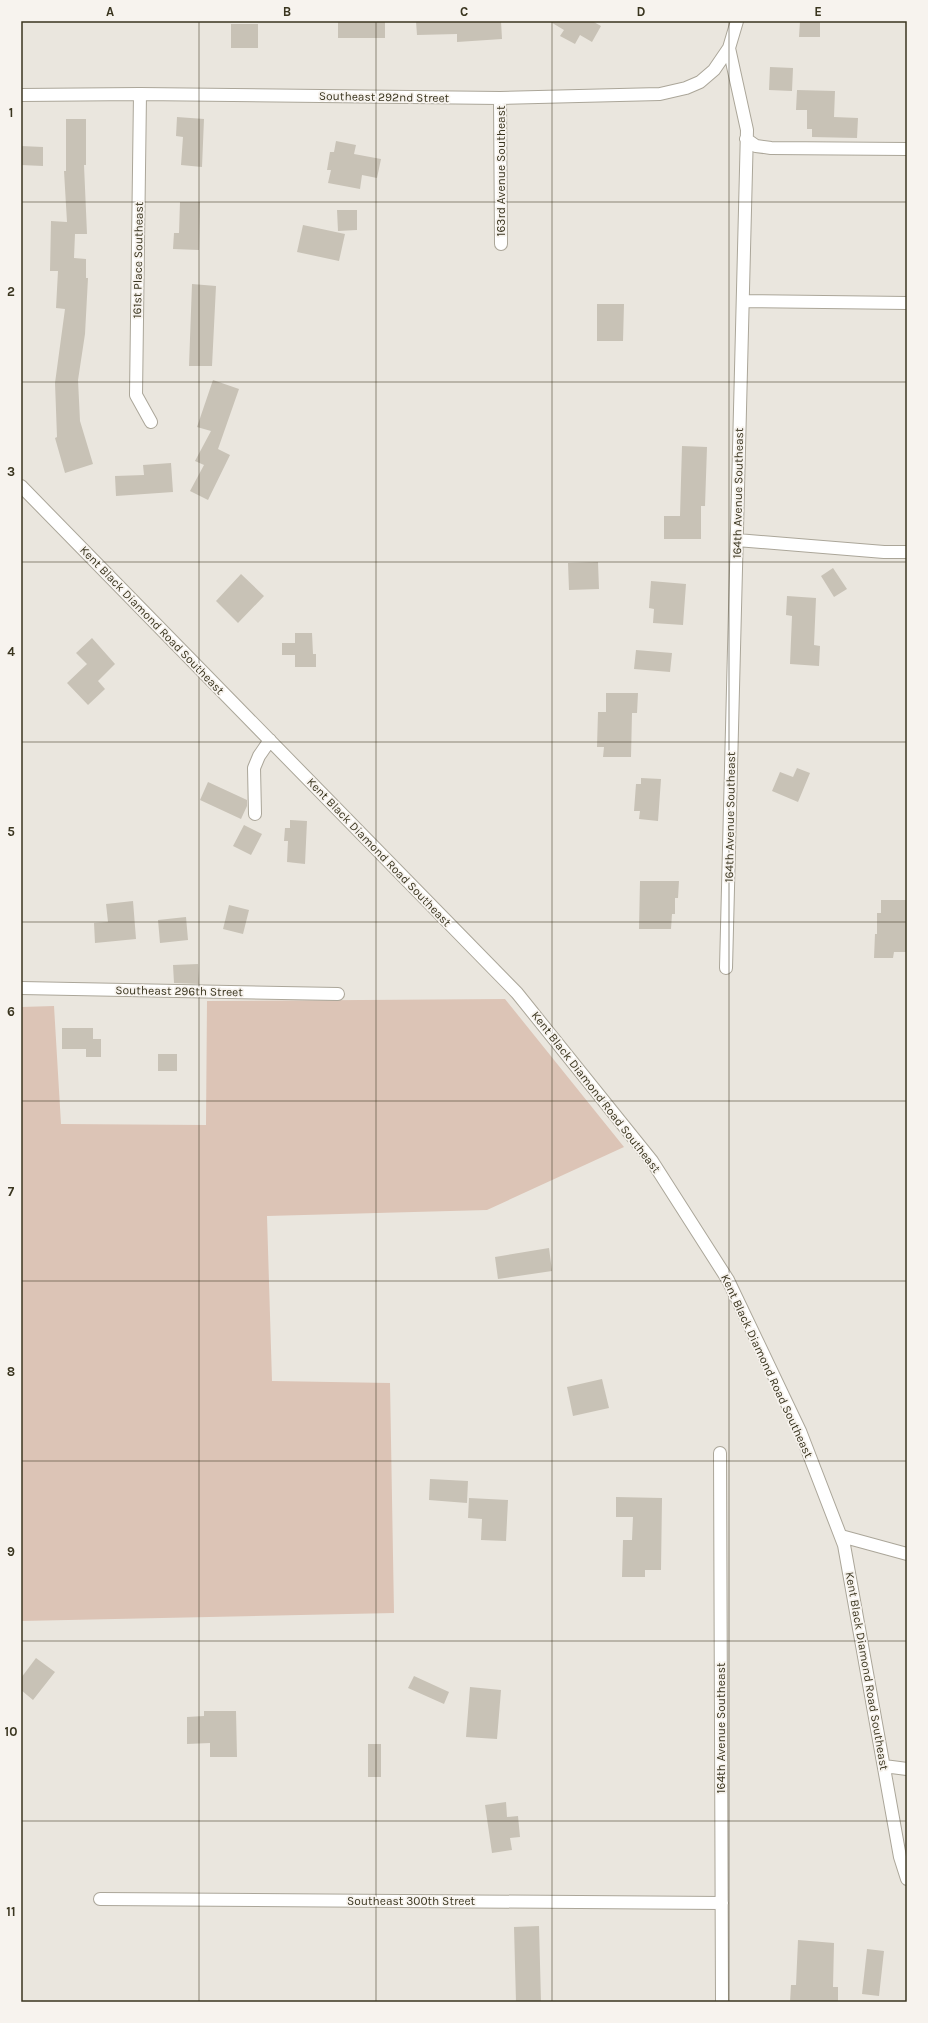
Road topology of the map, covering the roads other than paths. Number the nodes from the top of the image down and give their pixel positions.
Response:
1 (737, 21) edge
2 (729, 48) junction
3 (140, 94) junction
4 (21, 95) edge
5 (500, 98) junction
6 (746, 140) junction
7 (907, 149) edge
8 (501, 244) dead end
9 (743, 301) junction
10 (907, 303) edge
11 (151, 422) dead end
12 (21, 486) edge
13 (737, 540) junction
14 (907, 552) edge
15 (270, 740) junction
16 (255, 814) dead end
17 (726, 968) dead end
18 (21, 988) edge
19 (338, 994) dead end
20 (720, 1453) dead end
21 (840, 1536) junction
22 (907, 1554) edge
23 (884, 1766) junction
24 (907, 1769) edge
25 (907, 1879) edge
26 (100, 1899) dead end
27 (722, 1903) junction
28 (722, 2002) edge

1 - 2 street, 164th Avenue Southeast
2 - 5 street, Southeast 292nd Street
2 - 6 street, 164th Avenue Southeast
3 - 4 street, Southeast 292nd Street
3 - 5 street, Southeast 292nd Street
3 - 11 street, 161st Place Southeast
5 - 8 street, 163rd Avenue Southeast
6 - 7 street
6 - 9 street, 164th Avenue Southeast
9 - 10 street
9 - 13 street, 164th Avenue Southeast
12 - 15 street, Kent Black Diamond Road Southeast
13 - 14 street
13 - 17 street, 164th Avenue Southeast
15 - 16 street
15 - 21 street, Kent Black Diamond Road Southeast
18 - 19 street, Southeast 296th Street
20 - 27 street, 164th Avenue Southeast
21 - 22 street
21 - 23 street, Kent Black Diamond Road Southeast
23 - 24 street
23 - 25 street, Kent Black Diamond Road Southeast
26 - 27 street, Southeast 300th Street
27 - 28 street, 164th Avenue Southeast

